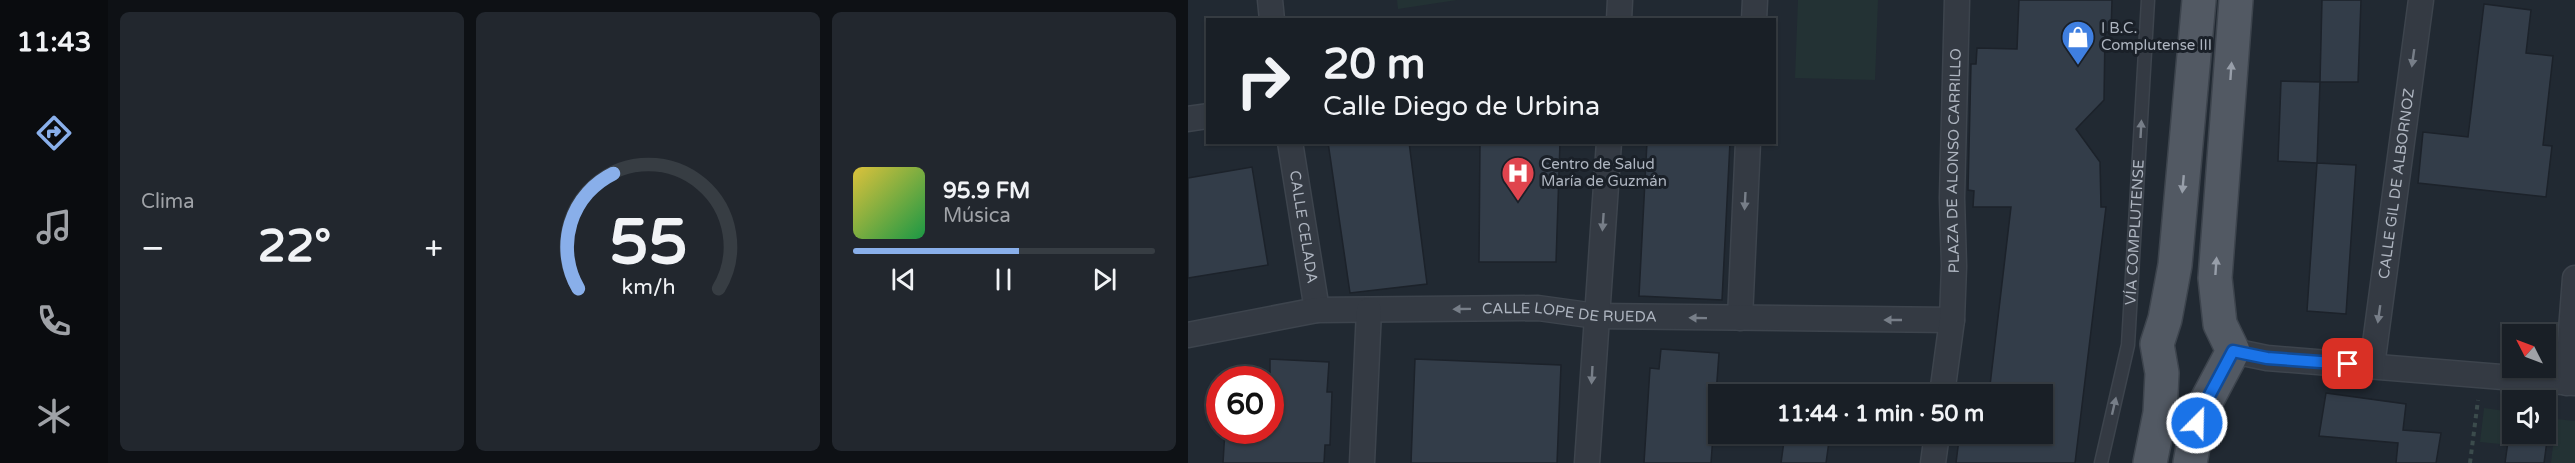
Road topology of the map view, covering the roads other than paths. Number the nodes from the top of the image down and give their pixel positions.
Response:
1 (1270, 0) edge
2 (1620, 0) edge
3 (1755, 0) edge
4 (1957, 0) edge
5 (2148, 0) edge
6 (2199, 0) edge
7 (2236, 0) edge
8 (2421, 0) edge
9 (1272, 18) edge
10 (1619, 18) edge
11 (1754, 18) edge
12 (1206, 116) edge
13 (1188, 119) edge
14 (1290, 144) edge
15 (1609, 144) edge
16 (1748, 144) edge
17 (2575, 278) edge
18 (1317, 310) junction
19 (1368, 310) junction
20 (1596, 316) junction
21 (1740, 318) junction
22 (2165, 319) junction
23 (1952, 320) junction
24 (1188, 335) edge
25 (2224, 351) junction
26 (2372, 366) junction
27 (2162, 373) junction
28 (2571, 383) edge
29 (1943, 384) edge
30 (2197, 423) junction
31 (1936, 444) edge
32 (1362, 463) edge
33 (1587, 463) edge
34 (1933, 463) edge
35 (2101, 463) edge
36 (2150, 463) edge
37 (2190, 463) edge
38 (2200, 463) edge

1 - 9 street
2 - 10 street
3 - 11 street
4 - 23 street, PLAZA DE ALONSO CARRILLO
35 -> 5 lane, VÍA COMPLUTENSE
6 -> 22 main road
25 -> 7 main road
8 -> 26 street, CALLE GIL DE ALBORNOZ
12 - 13 street
14 - 18 street, CALLE CELADA
15 -> 20 street
16 -> 21 street
17 - 28 street
18 - 19 street, CALLE LOPE DE RUEDA
18 - 24 street, CALLE LOPE DE RUEDA
20 -> 19 street, CALLE LOPE DE RUEDA
19 - 32 street
21 -> 20 street, CALLE LOPE DE RUEDA
20 -> 33 street
23 -> 21 street, CALLE LOPE DE RUEDA
22 - 25 main road
22 - 27 main road
23 - 29 street, PLAZA DE ALONSO CARRILLO
25 - 26 street
25 - 27 main road
25 - 30 main road
26 - 28 street
27 - 36 main road
30 - 37 main road
30 - 38 street
31 - 34 street

